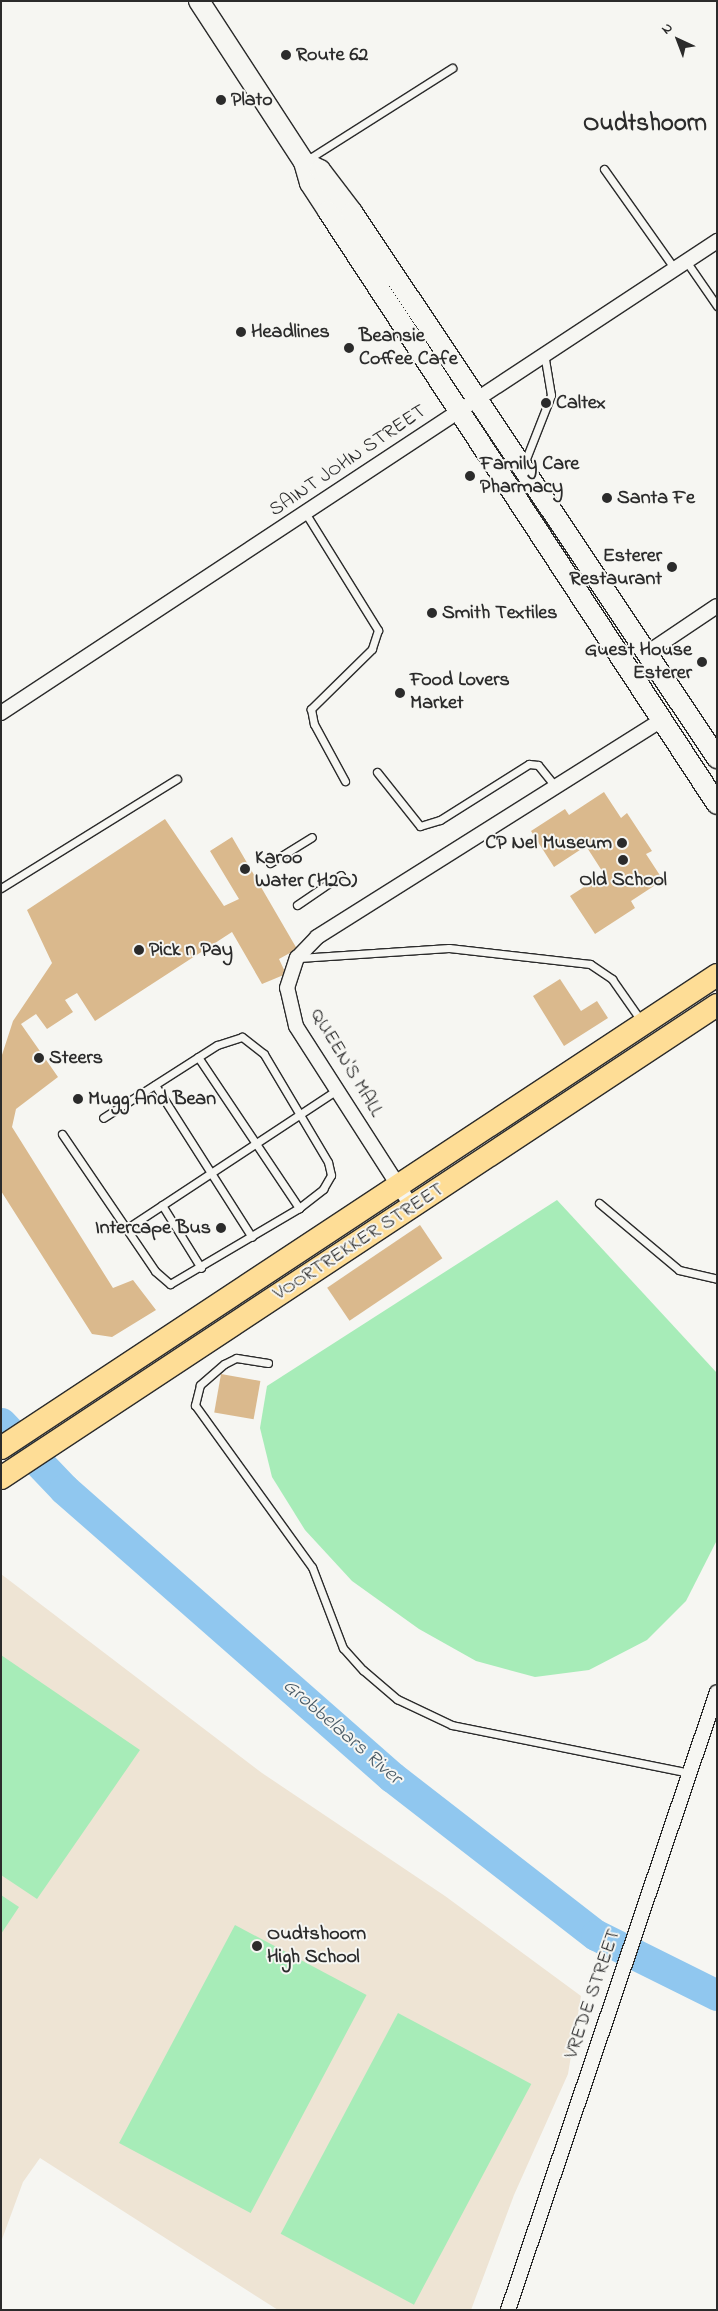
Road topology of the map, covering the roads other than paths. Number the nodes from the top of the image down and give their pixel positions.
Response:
1 (199, 1) edge
2 (452, 68) dead end
3 (304, 162) junction
4 (604, 169) dead end
5 (717, 241) edge
6 (686, 260) junction
7 (674, 268) junction
8 (717, 306) edge
9 (544, 353) junction
10 (478, 398) junction
11 (460, 410) junction
12 (523, 466) junction
13 (306, 514) junction
14 (717, 606) edge
15 (647, 653) junction
16 (1, 713) edge
17 (662, 720) junction
18 (717, 758) edge
19 (377, 772) dead end
20 (177, 779) dead end
21 (345, 781) dead end
22 (556, 787) junction
23 (717, 804) edge
24 (312, 837) dead end
25 (270, 862) dead end
26 (341, 875) dead end
27 (1, 888) edge
28 (297, 906) dead end
29 (298, 958) junction
30 (717, 975) edge
31 (717, 1005) edge
32 (643, 1025) junction
33 (198, 1057) junction
34 (155, 1085) junction
35 (337, 1090) junction
36 (300, 1115) junction
37 (103, 1118) dead end
38 (62, 1134) dead end
39 (256, 1144) junction
40 (210, 1174) junction
41 (400, 1186) junction
42 (600, 1203) dead end
43 (162, 1205) junction
44 (412, 1207) junction
45 (299, 1208) junction
46 (126, 1229) junction
47 (252, 1237) junction
48 (201, 1268) junction
49 (717, 1279) edge
50 (268, 1363) dead end
51 (1, 1448) edge
52 (1, 1478) edge
53 (717, 1692) edge
54 (690, 1773) junction
55 (508, 2310) edge

1 - 3 main road
2 - 3 lane
3 - 10 main road
3 - 11 main road
4 - 7 lane
5 - 6 street, SAINT JOHN STREET
6 - 7 street, SAINT JOHN STREET
6 - 8 lane
7 - 9 street, SAINT JOHN STREET
9 - 10 street, SAINT JOHN STREET
9 - 12 lane
10 - 11 street, SAINT JOHN STREET
10 - 12 main road
11 - 13 street, SAINT JOHN STREET
11 - 17 main road
12 - 15 main road
13 - 16 street, SAINT JOHN STREET
13 - 21 lane
14 - 15 street
15 - 18 main road
17 - 22 street, QUEEN'S MALL
17 - 23 main road
19 - 22 lane
20 - 27 lane
22 - 29 street, QUEEN'S MALL
24 - 25 lane
26 - 28 lane
29 - 32 lane
29 - 35 street, QUEEN'S MALL
30 - 32 main road, VOORTREKKER STREET
31 - 44 main road, VOORTREKKER STREET
32 - 41 main road, VOORTREKKER STREET
33 - 34 lane
33 - 36 lane
33 - 39 lane
34 - 37 lane
34 - 40 lane
35 - 36 lane
35 - 41 street, QUEEN'S MALL
36 - 39 lane
36 - 45 lane
38 - 46 lane
39 - 40 lane
39 - 45 lane
40 - 43 lane
40 - 47 lane
41 - 44 street, QUEEN'S MALL
41 - 51 main road, VOORTREKKER STREET
42 - 49 lane
43 - 46 lane
43 - 48 lane
44 - 52 main road, VOORTREKKER STREET
45 - 47 lane
46 - 48 lane
47 - 48 lane
50 - 54 lane
53 - 54 street, VREDE STREET
54 - 55 street, VREDE STREET

